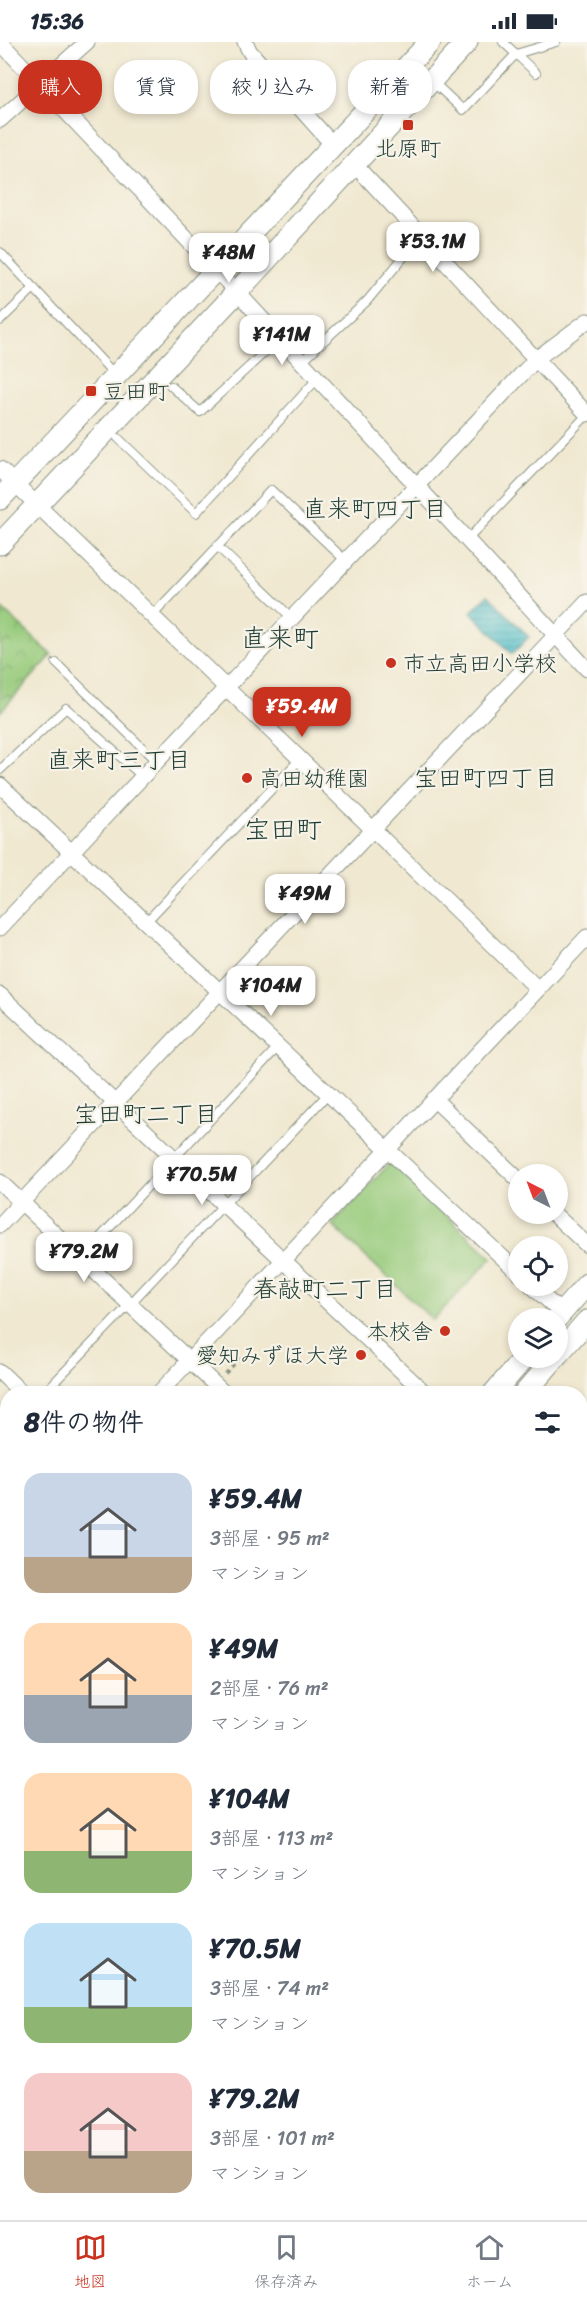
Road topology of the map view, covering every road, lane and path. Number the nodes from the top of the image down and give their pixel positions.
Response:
1 (0, 42) edge
2 (87, 42) edge
3 (430, 42) edge
4 (467, 42) edge
5 (503, 42) edge
6 (556, 42) edge
7 (252, 45) edge
8 (516, 54) junction
9 (67, 60) edge
10 (18, 61) edge
11 (536, 73) dead end
12 (432, 79) edge
13 (432, 81) edge
14 (18, 104) edge
15 (69, 114) edge
16 (400, 114) edge
17 (0, 120) edge
18 (333, 145) junction
19 (354, 164) junction
20 (421, 236) junction
21 (0, 252) edge
22 (216, 269) junction
23 (34, 288) junction
24 (237, 292) junction
25 (0, 321) edge
26 (587, 321) edge
27 (279, 339) junction
28 (536, 359) junction
29 (301, 362) junction
30 (116, 376) junction
31 (317, 379) junction
32 (171, 386) dead end
33 (587, 414) edge
34 (118, 438) dead end
35 (5, 484) edge
36 (417, 486) junction
37 (36, 505) junction
38 (467, 540) junction
39 (0, 544) edge
40 (217, 546) junction
41 (346, 561) junction
42 (587, 602) edge
43 (152, 616) junction
44 (292, 618) junction
45 (555, 635) junction
46 (56, 663) dead end
47 (587, 669) edge
48 (226, 688) junction
49 (300, 759) junction
50 (157, 762) junction
51 (0, 770) edge
52 (142, 777) junction
53 (0, 785) edge
54 (373, 829) junction
55 (72, 852) junction
56 (146, 922) junction
57 (0, 928) edge
58 (587, 937) edge
59 (538, 989) junction
60 (220, 992) junction
61 (0, 995) edge
62 (278, 1047) junction
63 (328, 1094) junction
64 (434, 1099) junction
65 (115, 1103) junction
66 (387, 1149) junction
67 (174, 1158) junction
68 (508, 1170) edge
69 (0, 1182) edge
70 (22, 1203) junction
71 (225, 1205) junction
72 (565, 1224) edge
73 (0, 1225) edge
74 (587, 1245) edge
75 (81, 1258) junction
76 (283, 1260) junction
77 (508, 1263) edge
78 (587, 1284) edge
79 (541, 1296) edge
80 (130, 1304) junction
81 (552, 1308) edge
82 (566, 1308) edge
83 (587, 1321) edge
84 (568, 1343) edge
85 (240, 1358) dead end
86 (190, 1360) junction
87 (515, 1368) edge
88 (547, 1368) edge
89 (0, 1372) edge
90 (15, 1386) edge
91 (50, 1386) edge
92 (166, 1386) edge
93 (217, 1386) edge
94 (222, 1386) edge
95 (417, 1386) edge
96 (500, 1386) edge
97 (531, 1386) edge

1 - 10 street
2 - 9 street
3 - 18 street
4 - 12 street
5 - 8 lane
6 - 8 lane
7 - 18 street
8 - 11 lane
8 - 13 lane
14 - 17 street
15 - 22 street
16 - 19 street
18 - 22 street
19 - 20 street
19 - 24 street
20 - 28 street
20 - 29 lane
21 - 23 lane
22 - 24 street
22 - 30 street
23 - 25 lane
23 - 30 lane
24 - 27 street
24 - 37 street
26 - 28 street
27 - 29 street
27 - 32 lane
28 - 33 street
28 - 36 street
29 - 31 street
30 - 35 street
31 - 34 lane
31 - 36 street
33 - 38 lane
35 - 37 street
36 - 38 street
36 - 41 street
37 - 39 street
37 - 43 street
38 - 45 street
40 - 41 lane
40 - 43 lane
40 - 44 lane
41 - 44 street
42 - 45 street
43 - 48 street
44 - 48 street
45 - 47 street
45 - 54 street
46 - 50 lane
48 - 49 street
48 - 50 street
49 - 54 street
49 - 56 lane
50 - 52 street
51 - 52 lane
52 - 55 street
53 - 55 street
54 - 59 street
54 - 60 street
55 - 56 street
55 - 57 street
56 - 60 street
58 - 59 street
59 - 64 street
60 - 62 street
60 - 65 street
61 - 65 street
62 - 63 street
62 - 67 lane
63 - 66 street
63 - 71 lane
64 - 66 street
64 - 68 street
65 - 67 street
65 - 70 street
66 - 76 street
66 - 77 street
67 - 71 street
67 - 75 lane
69 - 70 street
70 - 73 street
70 - 75 street
71 - 76 street
71 - 80 lane
72 - 74 street
75 - 80 street
76 - 86 street
76 - 95 street
78 - 82 street
79 - 81 street
80 - 86 street
80 - 91 lane
83 - 84 street
85 - 94 path
86 - 92 street
86 - 93 street
87 - 96 street
88 - 97 street
89 - 90 street

